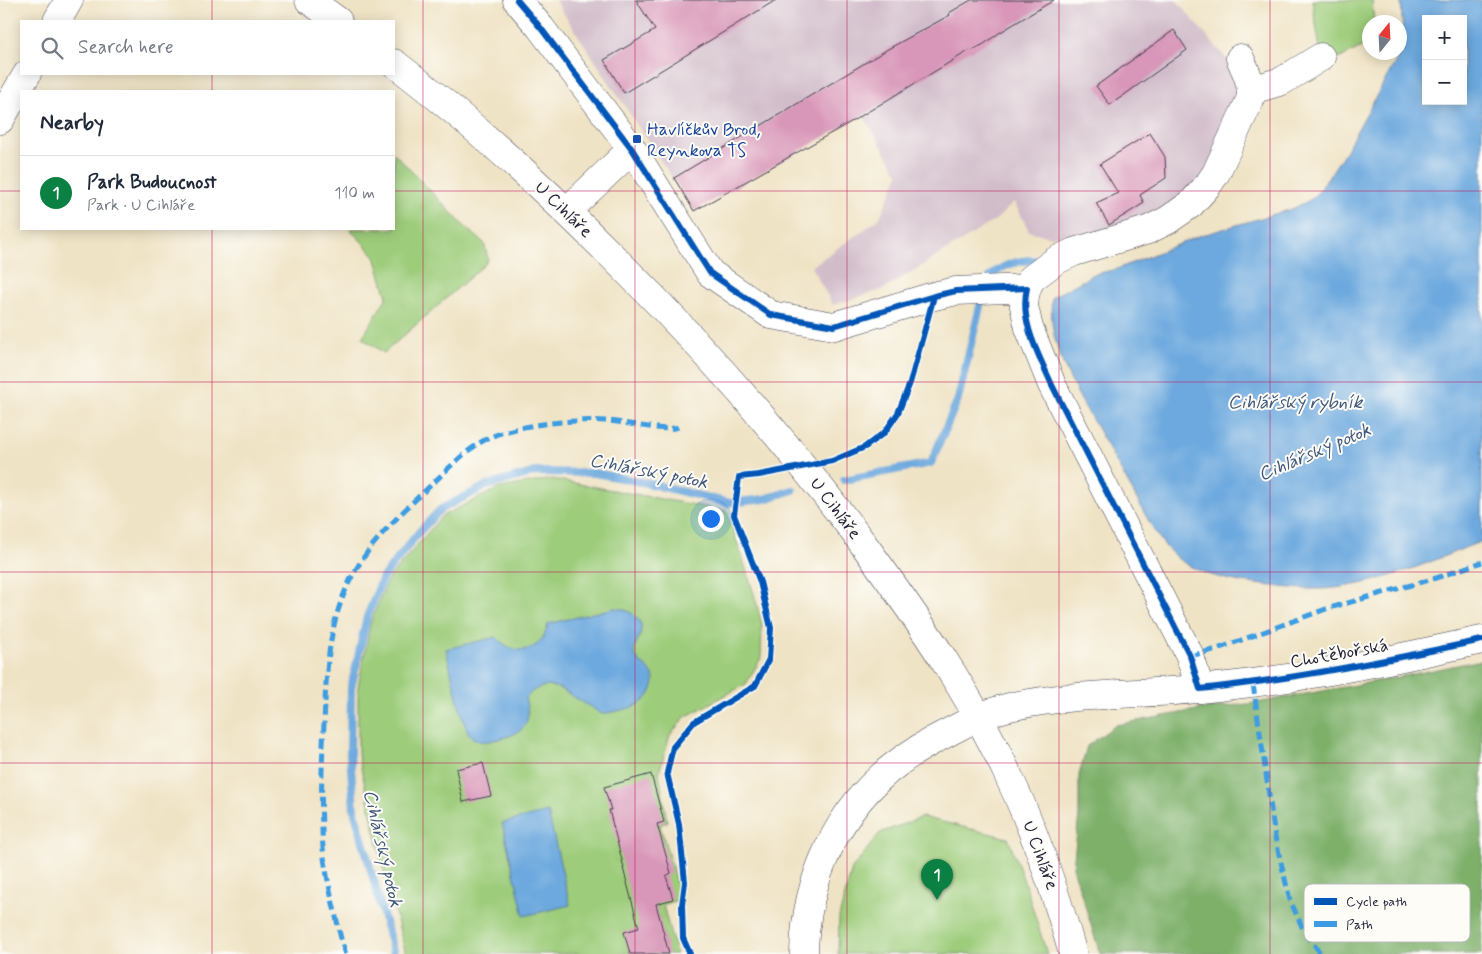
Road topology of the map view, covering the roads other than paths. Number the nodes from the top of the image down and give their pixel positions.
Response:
1 (69, 0) edge
2 (309, 0) edge
3 (517, 0) edge
4 (58, 20) edge
5 (337, 20) edge
6 (1321, 57) dead end
7 (1240, 58) dead end
8 (395, 64) edge
9 (26, 75) edge
10 (1252, 90) junction
11 (0, 120) edge
12 (632, 149) junction
13 (567, 211) junction
14 (1027, 288) junction
15 (1482, 640) edge
16 (1200, 689) junction
17 (978, 717) junction
18 (804, 954) edge
19 (1073, 954) edge

1 - 4 street
2 - 5 street
3 - 12 street
6 - 10 street
7 - 10 street
8 - 13 street, U Cihláře
9 - 11 street
10 - 14 street
12 - 13 street
12 - 14 street
13 - 17 street, U Cihláře
14 - 16 street
15 - 16 street, Chotěbořská
16 - 17 street, Chotěbořská
17 - 18 street, Chotěbořská
17 - 19 street, U Cihláře

